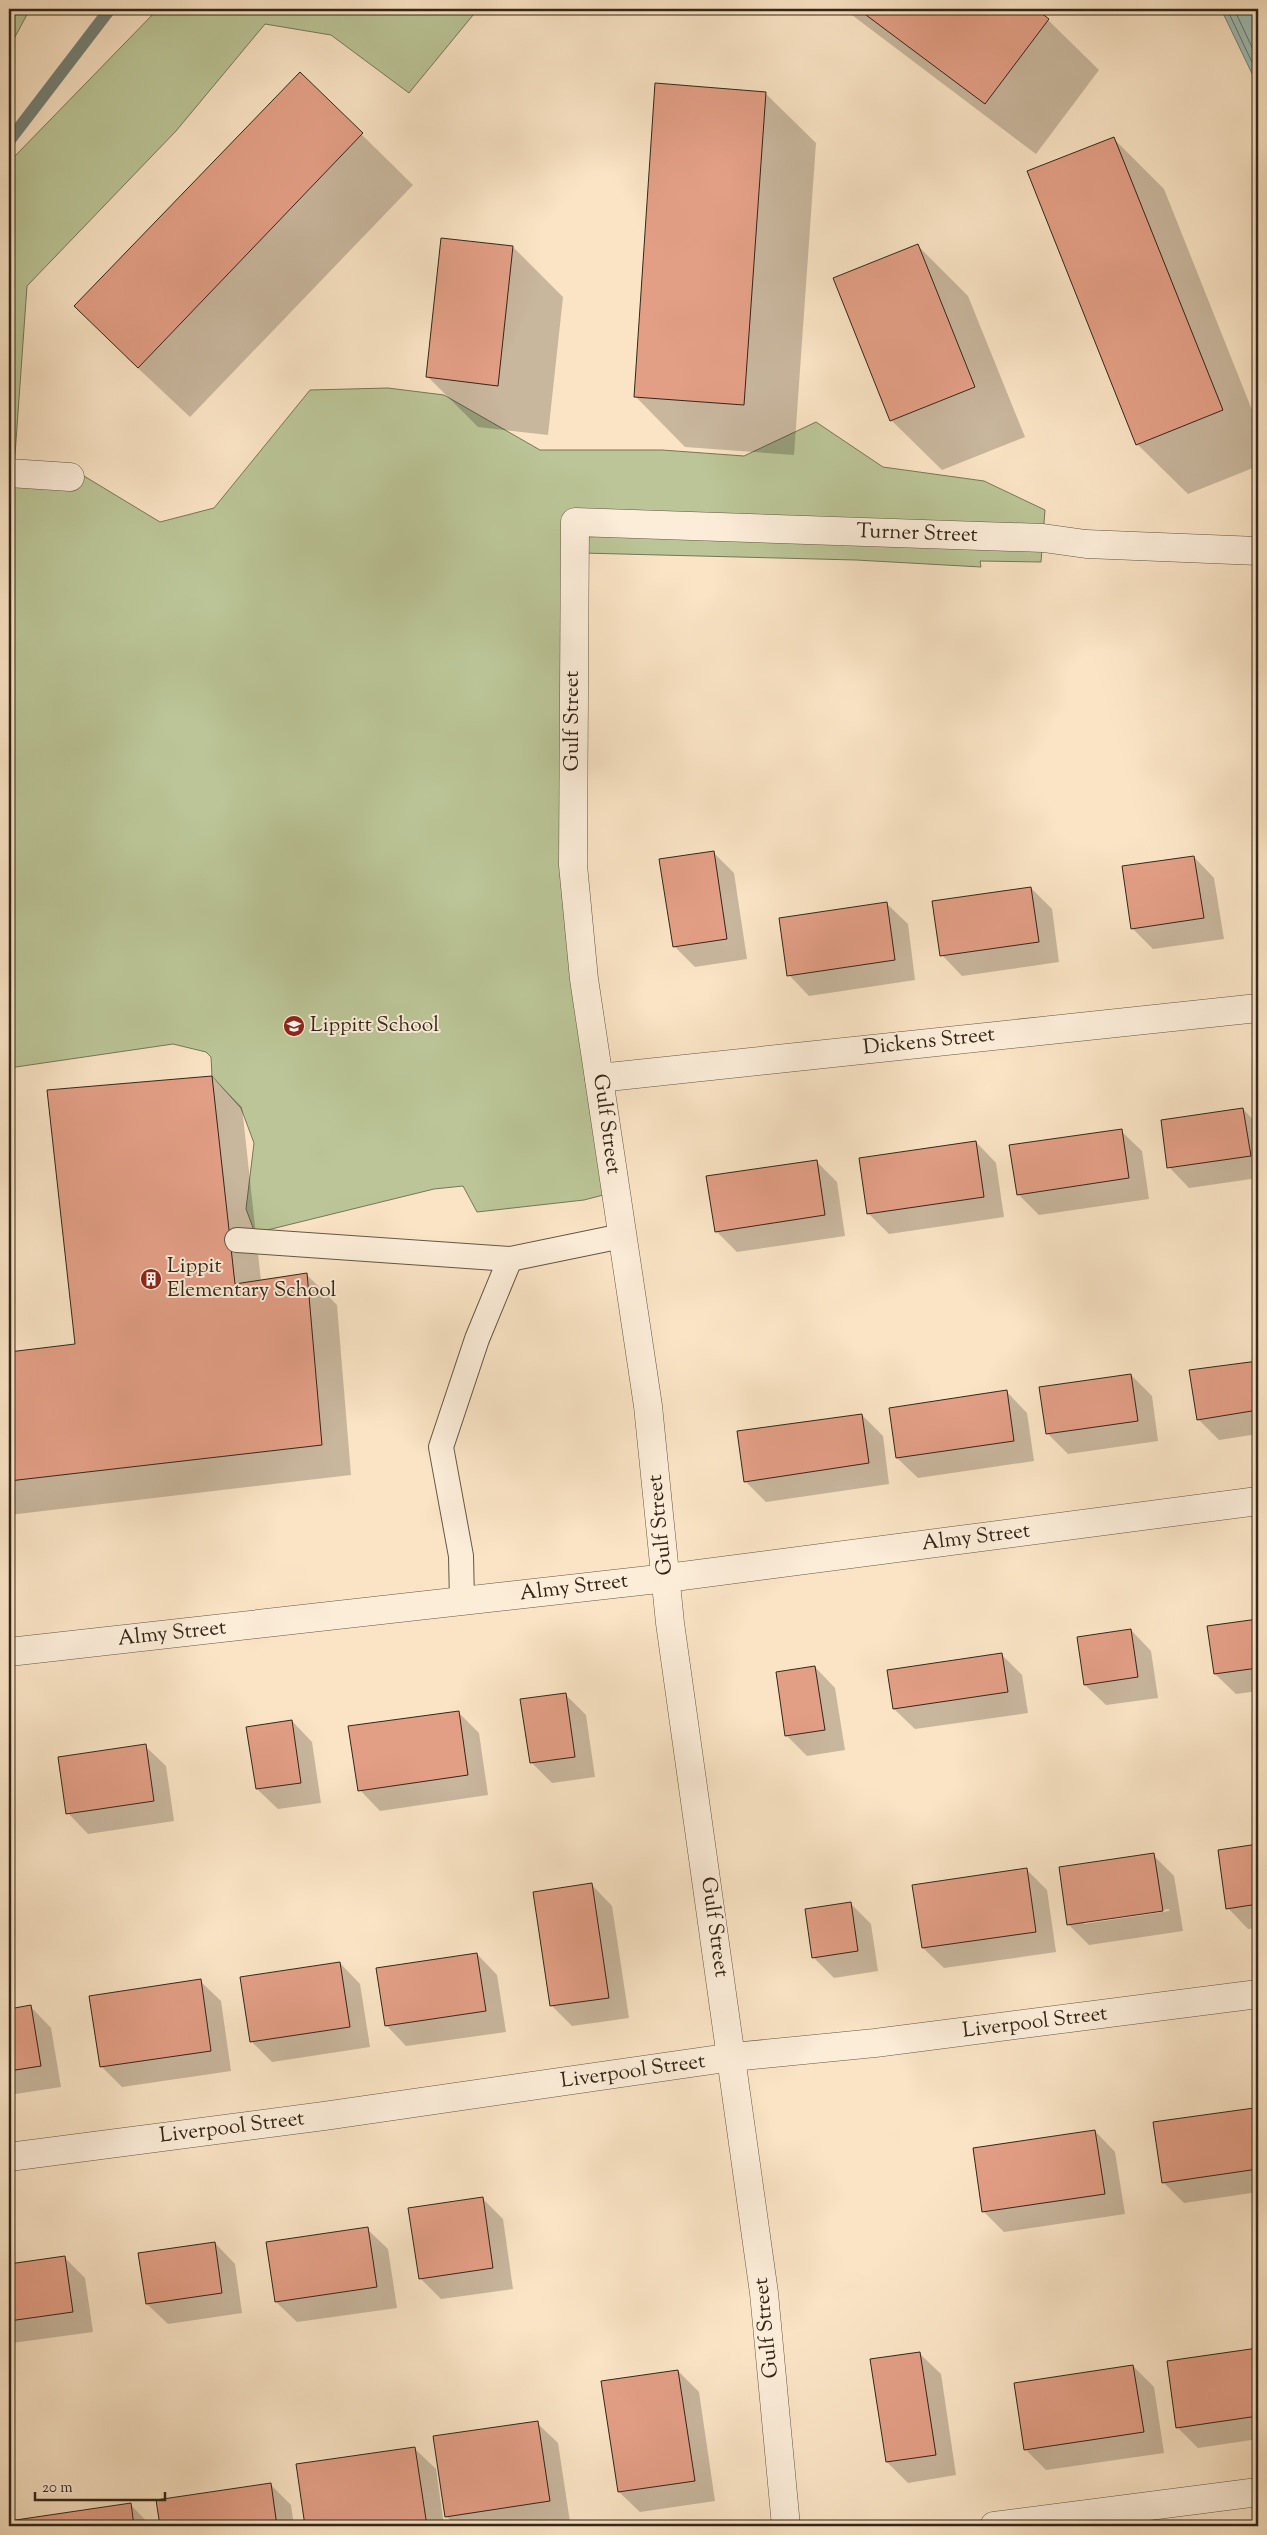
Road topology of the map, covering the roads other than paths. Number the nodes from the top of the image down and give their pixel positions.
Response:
1 (9, 473) edge
2 (70, 477) dead end
3 (574, 522) joint
4 (1258, 551) edge
5 (1258, 1008) edge
6 (599, 1078) junction
7 (622, 1236) junction
8 (237, 1240) dead end
9 (510, 1260) junction
10 (1258, 1501) edge
11 (667, 1578) junction
12 (462, 1601) junction
13 (9, 1652) edge
14 (1258, 1994) edge
15 (732, 2057) junction
16 (9, 2157) edge
17 (1258, 2492) edge
18 (786, 2526) edge
19 (994, 2526) edge

1 - 2 street
3 - 4 street, Turner Street
3 - 6 street, Gulf Street
5 - 6 street, Dickens Street
6 - 7 street, Gulf Street
7 - 9 lane
7 - 11 street, Gulf Street
8 - 9 lane
9 - 12 lane
10 - 11 street, Almy Street
11 - 12 street, Almy Street
11 - 15 street, Gulf Street
12 - 13 street, Almy Street
14 - 15 street, Liverpool Street
15 - 16 street, Liverpool Street
15 - 18 street, Gulf Street
17 - 19 street

